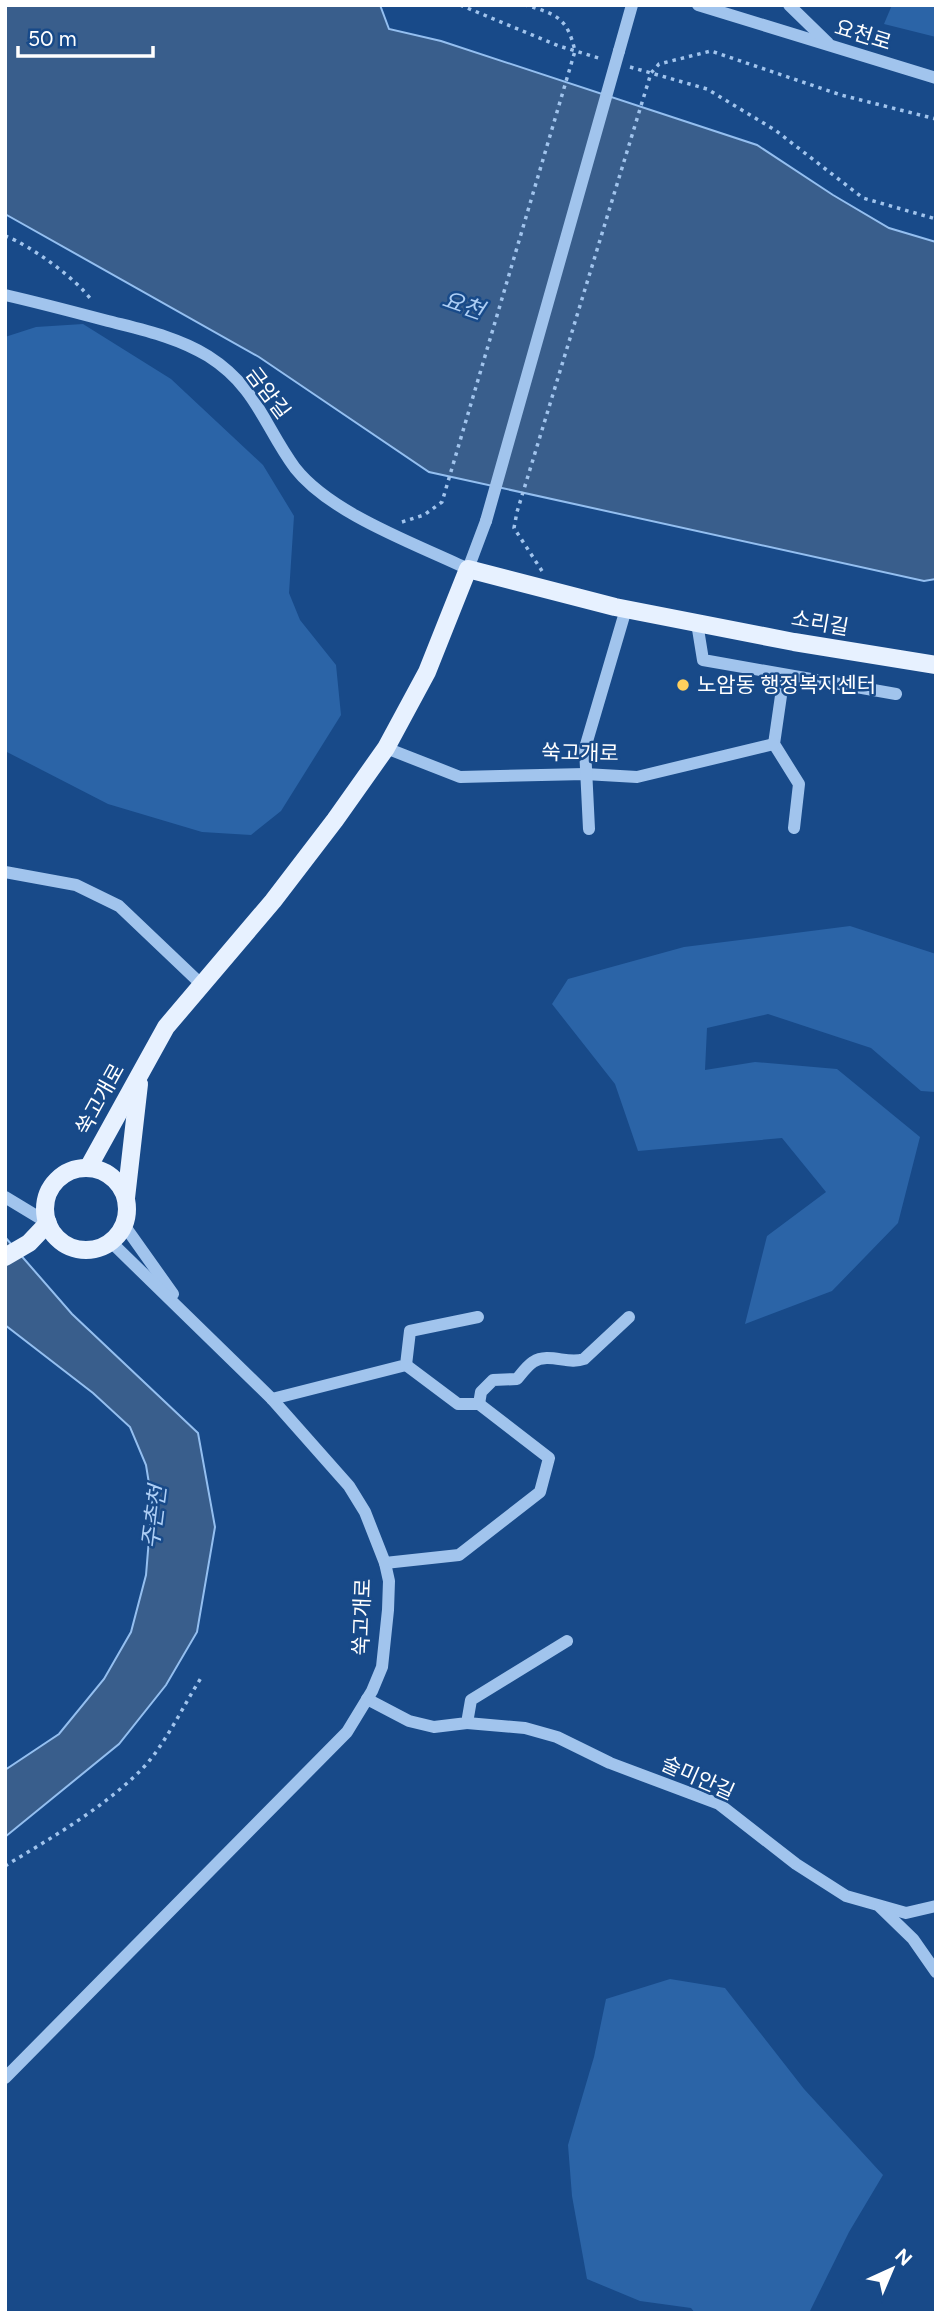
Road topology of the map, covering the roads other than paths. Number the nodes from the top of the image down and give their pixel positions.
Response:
1 (632, 5) edge
2 (698, 5) edge
3 (789, 5) edge
4 (830, 46) junction
5 (936, 78) edge
6 (5, 295) edge
7 (468, 569) junction
8 (626, 609) junction
9 (697, 623) junction
10 (936, 664) edge
11 (784, 675) junction
12 (896, 694) dead end
13 (774, 744) junction
14 (386, 748) junction
15 (585, 774) junction
16 (589, 828) dead end
17 (794, 828) dead end
18 (5, 872) edge
19 (201, 984) junction
20 (140, 1073) junction
21 (88, 1168) junction
22 (5, 1196) edge
23 (126, 1200) junction
24 (48, 1223) junction
25 (124, 1225) junction
26 (110, 1241) junction
27 (5, 1257) edge
28 (478, 1317) dead end
29 (628, 1317) dead end
30 (192, 1320) junction
31 (406, 1365) junction
32 (272, 1399) junction
33 (479, 1404) junction
34 (385, 1563) junction
35 (567, 1641) dead end
36 (367, 1699) junction
37 (467, 1723) junction
38 (936, 1906) edge
39 (880, 1907) junction
40 (936, 1972) edge
41 (5, 2078) edge

1 - 7 street, 쑥고개로, bridge
2 - 4 street, 요천로
3 - 4 street
4 - 5 street, 요천로
6 - 7 street, 금암길
7 - 8 main road, 소리길
7 - 14 main road, 쑥고개로
8 - 9 main road, 소리길
8 - 15 street
9 - 10 main road, 소리길
9 - 11 street
11 - 12 street
11 - 13 street
13 - 15 street, 쑥고개로
13 - 17 street
14 - 15 street, 쑥고개로
14 - 19 main road, 쑥고개로
15 - 16 street
18 - 19 street
19 - 20 main road, 쑥고개로
20 - 21 main road, 쑥고개로
20 - 23 main road
21 - 23 main road
21 - 24 main road
22 - 24 street
23 - 25 main road
24 - 26 main road
24 - 27 main road
25 - 26 main road
25 - 30 street
26 - 30 street, 쑥고개로
28 - 31 street
29 - 33 street
30 - 32 street, 쑥고개로
31 - 32 street
31 - 33 street
32 - 34 street, 쑥고개로
33 - 34 street
34 - 36 street, 쑥고개로
35 - 37 street
36 - 37 street, 술미안길
36 - 41 street, 쑥고개로
37 - 39 street, 술미안길
38 - 39 street, 술미안길
39 - 40 street

